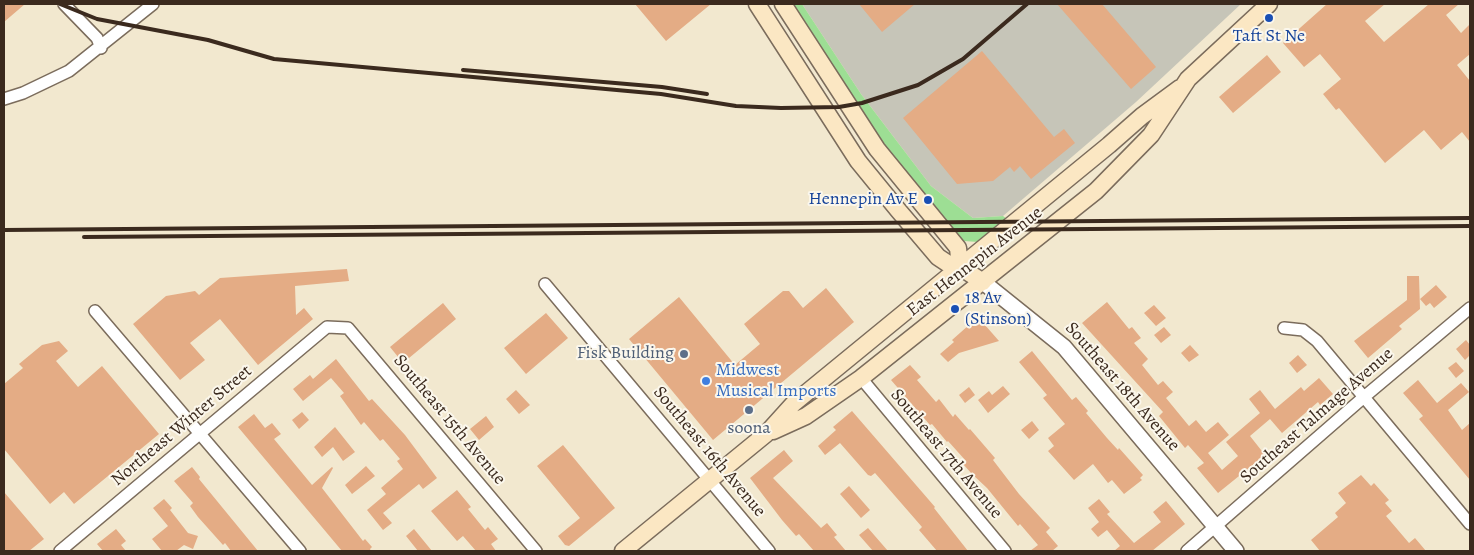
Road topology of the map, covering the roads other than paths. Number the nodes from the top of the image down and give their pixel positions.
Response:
1 (64, 4) edge
2 (154, 4) edge
3 (757, 4) edge
4 (783, 4) edge
5 (1269, 4) edge
6 (101, 48) junction
7 (1180, 88) junction
8 (4, 99) edge
9 (960, 267) junction
10 (983, 282) junction
11 (545, 284) dead end
12 (1470, 308) edge
13 (95, 311) dead end
14 (327, 327) joint
15 (1284, 328) dead end
16 (861, 378) junction
17 (1364, 397) junction
18 (200, 434) junction
19 (766, 434) junction
20 (709, 479) junction
21 (1470, 524) edge
22 (1215, 527) junction
23 (62, 551) edge
24 (300, 551) edge
25 (536, 551) edge
26 (623, 551) edge
27 (769, 551) edge
28 (1005, 551) edge
29 (1187, 551) edge
30 (1236, 551) edge

1 - 6 street
2 - 6 street
3 - 9 main road, Southeast 18th Avenue
4 - 9 main road
5 - 7 main road, East Hennepin Avenue
6 - 8 street
7 - 9 main road, East Hennepin Avenue
7 - 10 main road, East Hennepin Avenue
9 - 10 main road, Southeast 18th Avenue
9 - 19 main road, East Hennepin Avenue
10 - 16 main road, East Hennepin Avenue
10 - 22 street, Southeast 18th Avenue
11 - 20 street, Southeast 16th Avenue
12 - 17 street, Southeast Talmage Avenue
13 - 18 street
14 - 18 street, Northeast Winter Street
14 - 25 street, Southeast 15th Avenue
15 - 17 street
16 - 19 main road, East Hennepin Avenue
16 - 28 street, Southeast 17th Avenue
17 - 21 street
17 - 22 street, Southeast Talmage Avenue
18 - 23 street, Northeast Winter Street
18 - 24 street
19 - 20 main road, East Hennepin Avenue
20 - 26 main road, East Hennepin Avenue
20 - 27 street, Southeast 16th Avenue
22 - 29 street, Southeast Talmage Avenue
22 - 30 street, Southeast 18th Avenue

